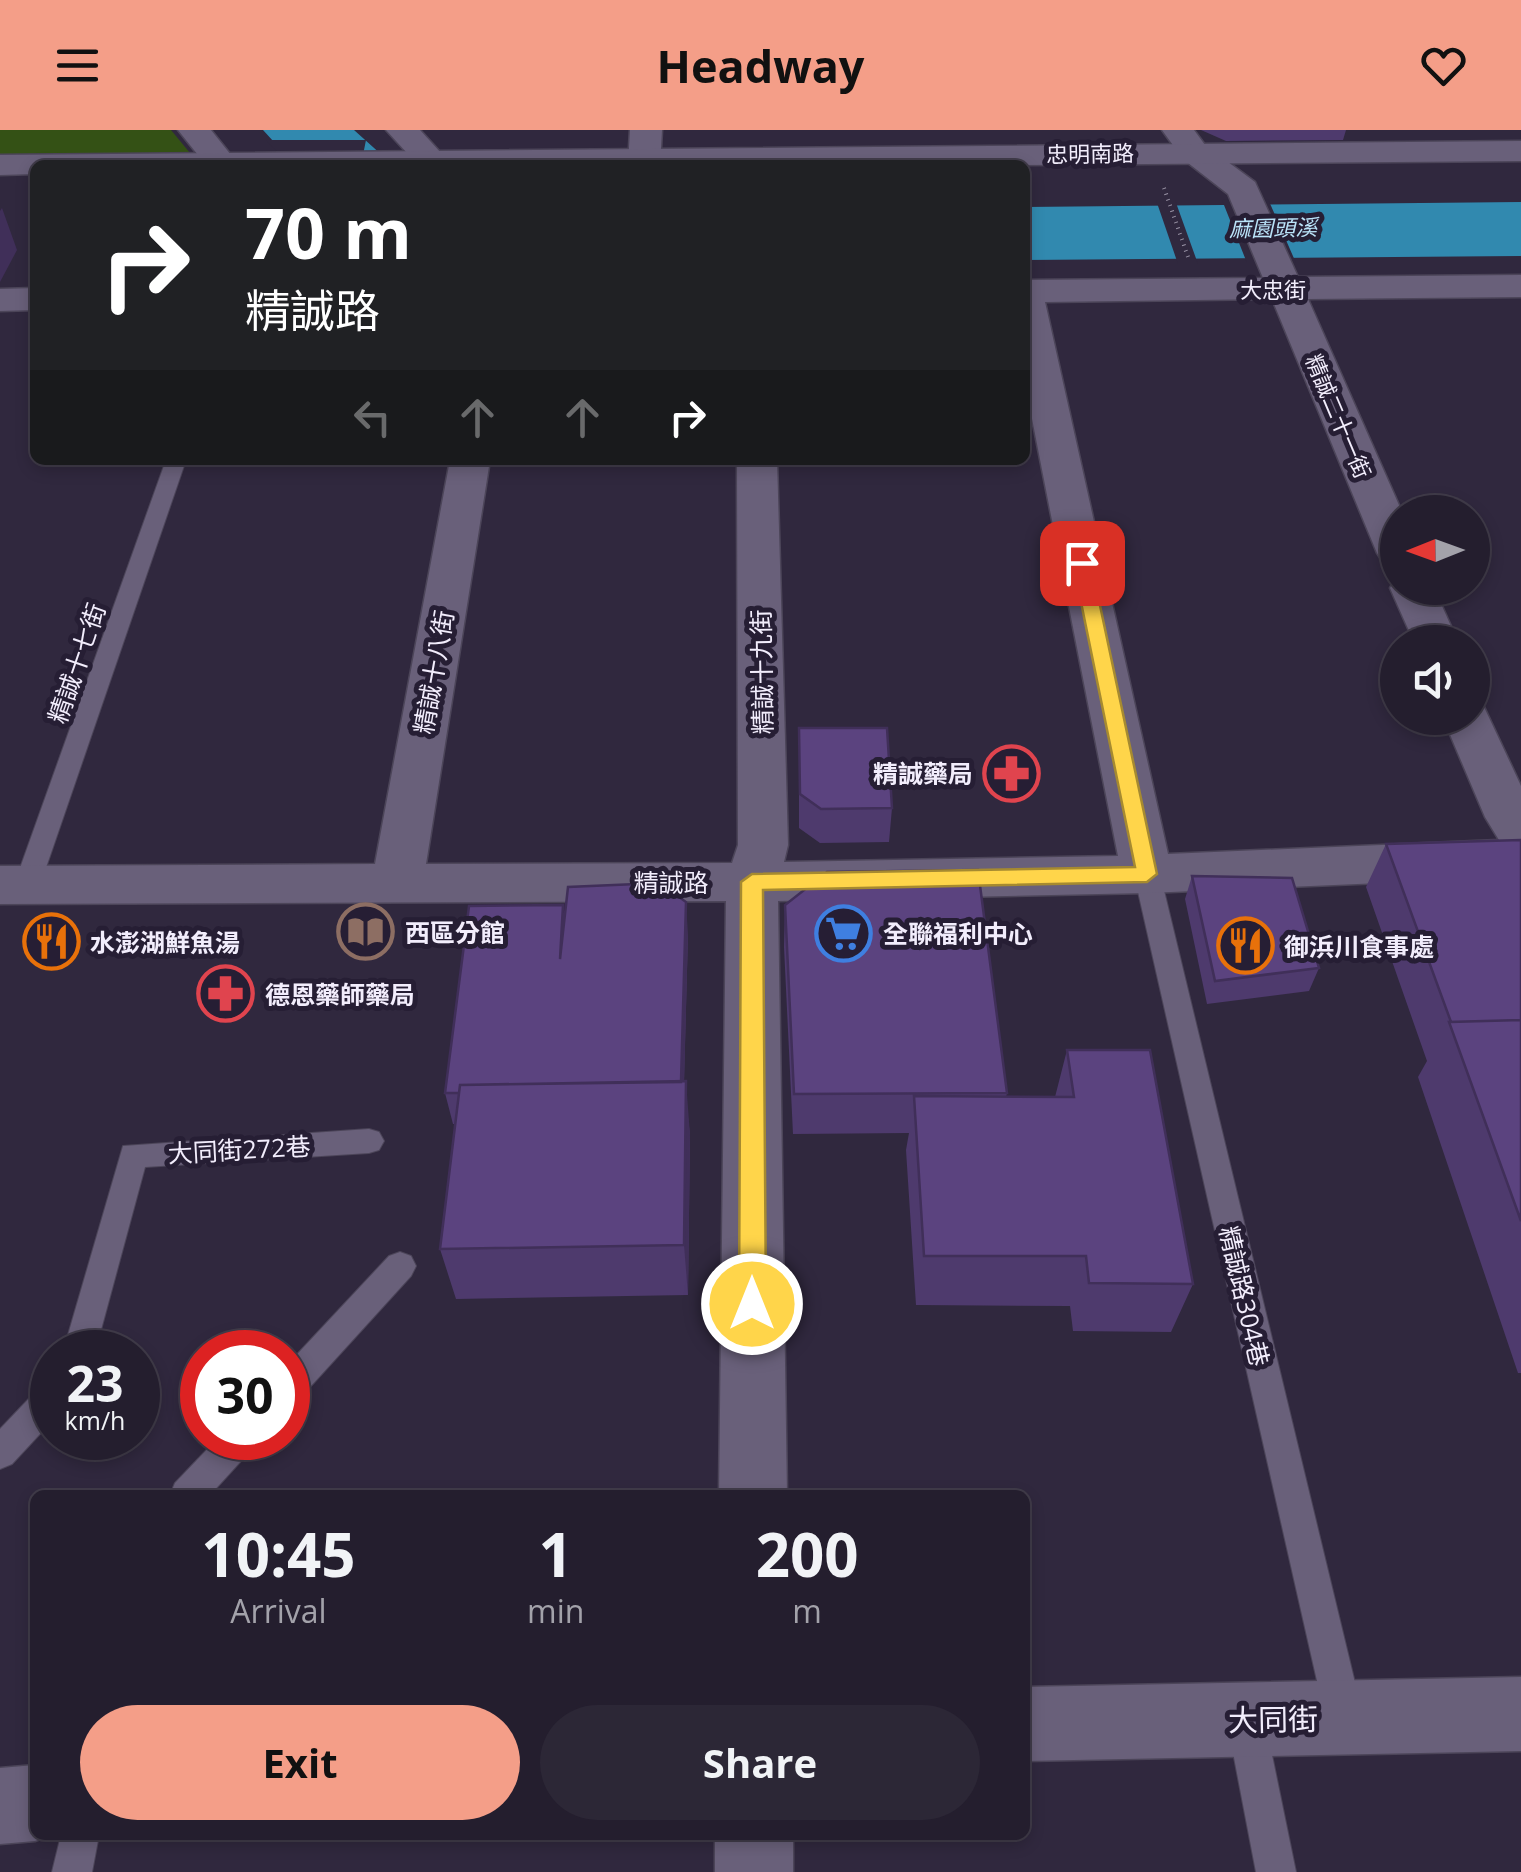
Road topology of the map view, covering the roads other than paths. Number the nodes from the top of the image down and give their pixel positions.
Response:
1 (194, 130) edge
2 (1186, 141) edge
3 (1521, 150) edge
4 (644, 152) edge
5 (420, 155) edge
6 (218, 160) edge
7 (343, 160) edge
8 (0, 165) edge
9 (30, 165) edge
10 (1521, 174) edge
11 (1030, 178) edge
12 (1234, 182) junction
13 (0, 186) edge
14 (30, 186) edge
15 (1284, 283) junction
16 (1521, 286) edge
17 (1030, 291) edge
18 (30, 299) edge
19 (0, 300) edge
20 (1030, 315) edge
21 (174, 465) edge
22 (469, 465) edge
23 (758, 465) edge
24 (1380, 510) edge
25 (1474, 735) edge
26 (1521, 832) edge
27 (1521, 858) edge
28 (1147, 874) junction
29 (752, 882) junction
30 (397, 884) junction
31 (13, 885) edge
32 (369, 1141) dead end
33 (400, 1266) dead end
34 (85, 1330) edge
35 (310, 1363) edge
36 (30, 1421) edge
37 (0, 1453) edge
38 (220, 1460) edge
39 (192, 1490) edge
40 (753, 1490) edge
41 (1521, 1714) edge
42 (1344, 1717) junction
43 (1245, 1719) junction
44 (1030, 1724) edge
45 (30, 1803) edge
46 (0, 1806) edge
47 (79, 1840) edge
48 (754, 1840) edge
49 (72, 1872) edge
50 (754, 1872) edge
51 (1276, 1872) edge

1 - 6 street
2 - 3 street, 忠明南路
2 - 4 street, 忠明南路
2 - 12 street
4 - 5 street, 忠明南路
5 - 7 street, 忠明南路
8 - 9 street, 忠明南路
10 - 12 street, 忠明南路
11 - 12 street, 忠明南路
12 - 15 street, 精誠二十一街
13 - 14 street
15 - 16 street, 大忠街
15 - 17 street, 大忠街
15 - 24 street, 精誠二十一街
18 - 19 street
20 - 28 street
21 - 31 lane, 精誠十七街
22 - 30 street, 精誠十八街
23 - 29 street, 精誠十九街
25 - 26 street
27 - 28 street, 精誠路
28 - 29 street, 精誠路
28 - 42 lane, 精誠路304巷
29 - 30 street, 精誠路
29 - 40 street, 精誠十九街
30 - 31 street, 精誠路
32 - 34 lane, 大同街272巷
33 - 35 lane
36 - 37 lane
38 - 39 lane
41 - 42 street, 大同街
42 - 43 street, 大同街
43 - 44 street, 大同街
43 - 51 lane
45 - 46 street
47 - 49 lane
48 - 50 street

